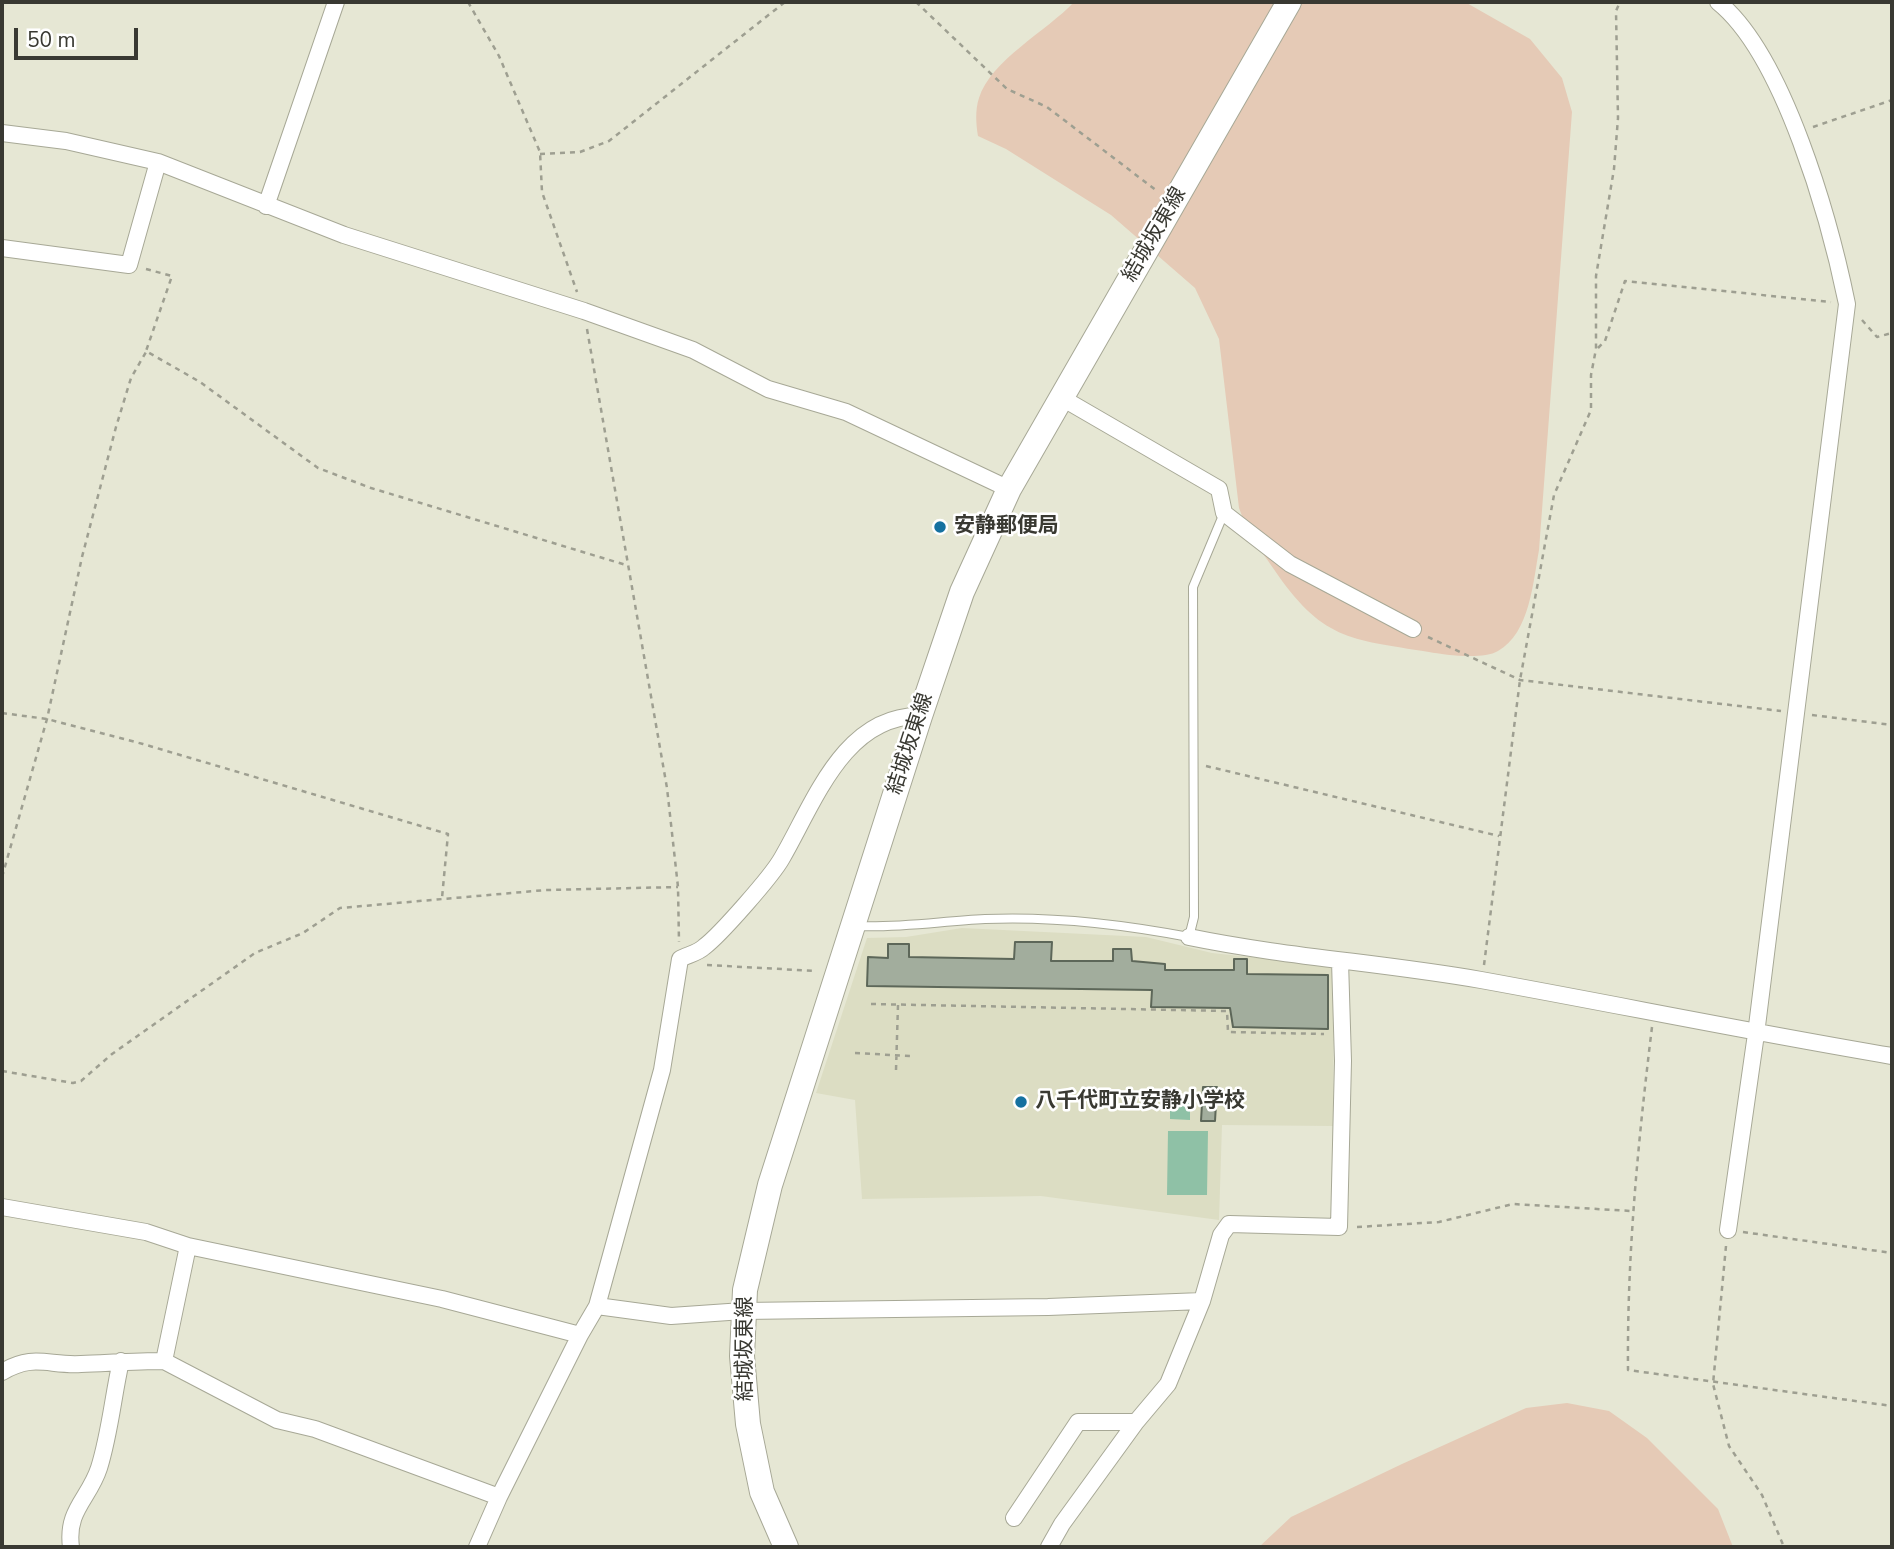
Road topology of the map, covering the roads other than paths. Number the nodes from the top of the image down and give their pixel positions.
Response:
1 (337, 2) edge
2 (1289, 2) edge
3 (1718, 2) edge
4 (2, 133) edge
5 (158, 162) junction
6 (266, 206) junction
7 (2, 248) edge
8 (1062, 398) junction
9 (1009, 489) junction
10 (1224, 513) junction
11 (1413, 629) road end
12 (920, 716) junction
13 (853, 926) junction
14 (1189, 937) junction
15 (1340, 961) junction
16 (1756, 1034) junction
17 (1892, 1056) edge
18 (2, 1206) edge
19 (1728, 1230) road end
20 (188, 1246) junction
21 (1202, 1301) junction
22 (597, 1306) junction
23 (743, 1311) junction
24 (580, 1335) junction
25 (121, 1361) junction
26 (164, 1361) junction
27 (2, 1371) edge
28 (1136, 1422) junction
29 (499, 1497) junction
30 (1014, 1518) dead end
31 (71, 1547) edge
32 (477, 1547) edge
33 (786, 1547) edge
34 (1049, 1547) edge

1 - 6 street
2 - 8 main road, 結城坂東線
3 - 16 street
4 - 5 street
5 - 6 street
5 - 7 street
6 - 9 street
8 - 9 main road, 結城坂東線
8 - 10 street
9 - 12 main road, 結城坂東線
10 - 11 street
10 - 14 lane
12 - 13 main road, 結城坂東線
12 - 22 street
13 - 14 lane
13 - 23 main road, 結城坂東線
14 - 15 street
15 - 16 street
15 - 21 street
16 - 17 street
16 - 19 street
18 - 20 street
20 - 24 street
20 - 26 street
21 - 23 street
21 - 28 street
22 - 23 street
22 - 24 street
23 - 33 main road, 結城坂東線
24 - 29 street
25 - 26 street
25 - 27 street
25 - 31 street
26 - 29 street
28 - 30 street
28 - 34 street
29 - 32 street

